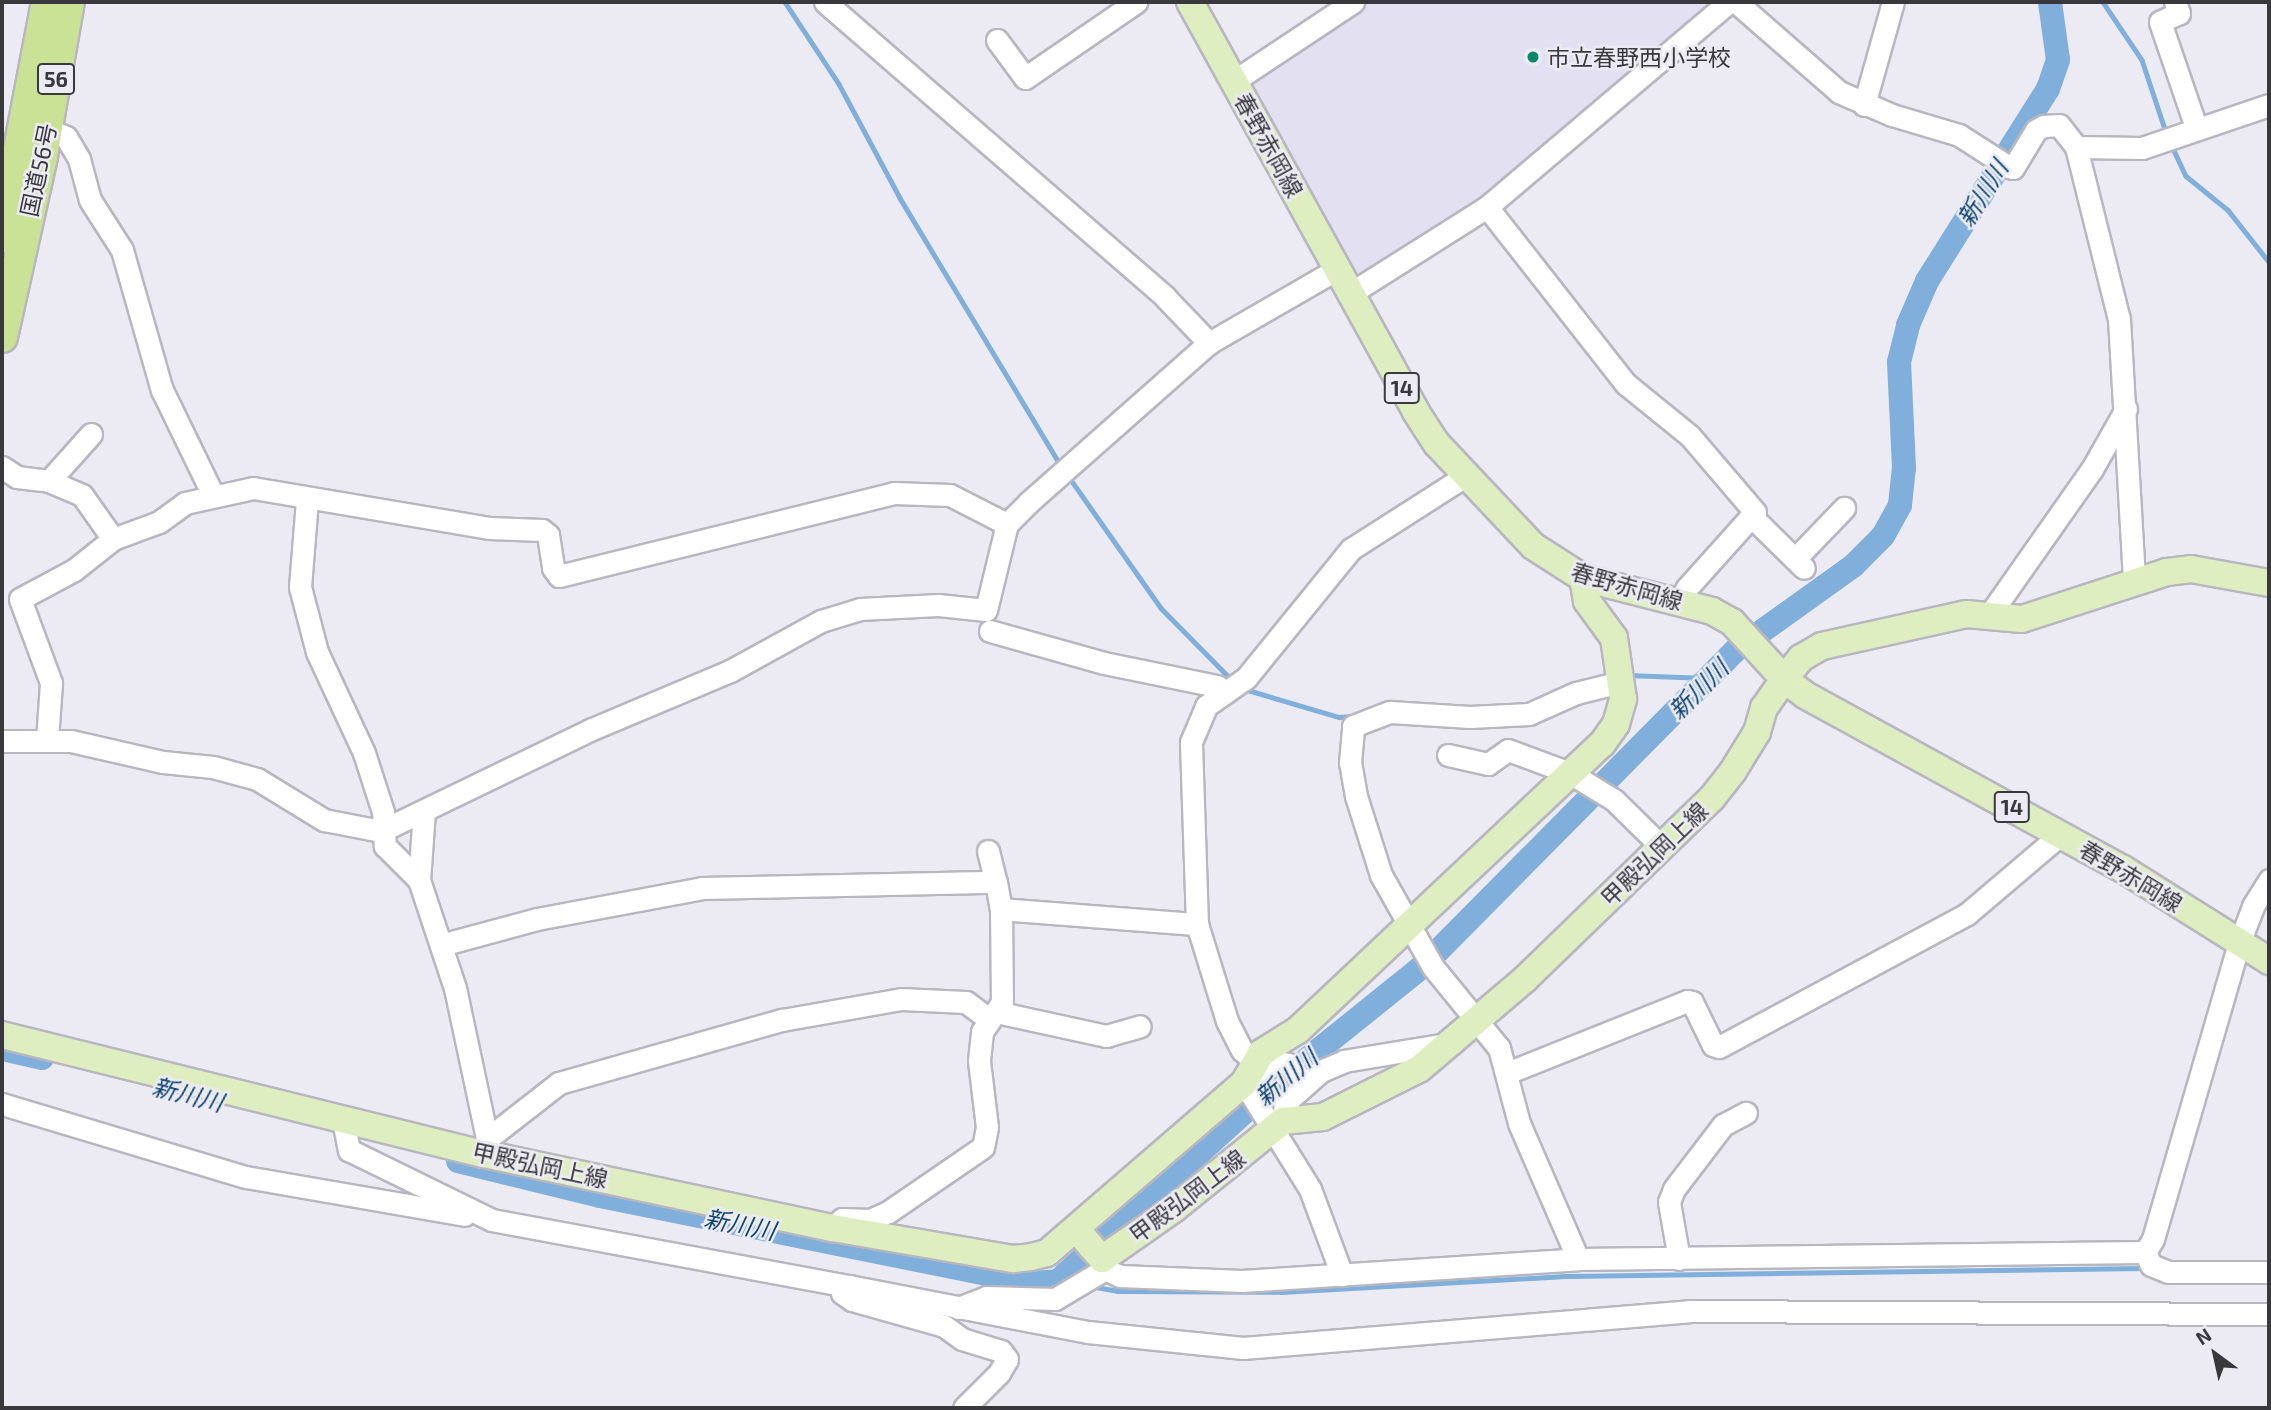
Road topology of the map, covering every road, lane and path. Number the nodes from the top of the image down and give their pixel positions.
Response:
1 (47, 2) edge
2 (69, 2) edge
3 (825, 2) edge
4 (1136, 2) edge
5 (1190, 2) edge
6 (1353, 2) edge
7 (1729, 2) edge
8 (1736, 2) edge
9 (1893, 2) edge
10 (2175, 2) edge
11 (997, 40) dead end
12 (1234, 81) junction
13 (2269, 104) edge
14 (1864, 105) junction
15 (47, 128) junction
16 (2190, 129) junction
17 (2076, 147) junction
18 (1487, 207) junction
19 (2, 239) edge
20 (1337, 269) junction
21 (1351, 293) junction
22 (2, 337) edge
23 (1209, 343) junction
24 (2126, 410) junction
25 (91, 434) dead end
26 (2, 467) edge
27 (1465, 476) junction
28 (49, 481) junction
29 (212, 493) junction
30 (306, 500) junction
31 (1844, 508) dead end
32 (1751, 516) junction
33 (1007, 524) junction
34 (113, 538) junction
35 (1583, 578) junction
36 (2134, 582) junction
37 (2269, 583) edge
38 (1683, 601) junction
39 (1990, 614) junction
40 (990, 631) dead end
41 (1619, 677) junction
42 (1784, 680) junction
43 (1234, 686) junction
44 (47, 740) junction
45 (2, 741) edge
46 (1448, 755) dead end
47 (1588, 784) junction
48 (424, 811) junction
49 (381, 831) junction
50 (2061, 834) junction
51 (1662, 847) junction
52 (988, 851) dead end
53 (419, 880) junction
54 (2269, 880) edge
55 (996, 882) junction
56 (1001, 909) junction
57 (1198, 924) junction
58 (1409, 925) junction
59 (2239, 943) junction
60 (441, 945) junction
61 (2269, 961) edge
62 (993, 1016) junction
63 (1479, 1021) junction
64 (1140, 1026) dead end
65 (2, 1035) edge
66 (1453, 1043) junction
67 (1507, 1073) junction
68 (1296, 1074) junction
69 (1259, 1097) junction
70 (2, 1104) edge
71 (1746, 1113) dead end
72 (343, 1120) junction
73 (486, 1146) junction
74 (491, 1219) junction
75 (833, 1228) junction
76 (1076, 1229) junction
77 (2145, 1252) junction
78 (1578, 1259) junction
79 (1679, 1259) junction
80 (1104, 1264) junction
81 (2269, 1272) edge
82 (1342, 1275) junction
83 (849, 1286) junction
84 (958, 1308) junction
85 (2269, 1314) edge
86 (964, 1408) edge

1 - 19 highway, 国道56号 / 56
2 - 15 highway, 国道56号 / 56
3 - 23 street
4 - 11 street
5 - 12 main road, 春野赤岡線 / 14
6 - 12 street
7 - 18 street
8 - 14 street
9 - 14 street
10 - 16 street
12 - 20 main road, 春野赤岡線 / 14
13 - 16 street
14 - 17 street
15 - 22 highway, 国道56号 / 56
15 - 29 street
16 - 17 street
17 - 24 street
18 - 21 street
18 - 32 street
20 - 21 main road, 春野赤岡線 / 14
20 - 23 street
21 - 27 main road, 春野赤岡線 / 14
23 - 33 street
24 - 36 street
24 - 39 street
25 - 28 street
26 - 28 street
27 - 35 main road, 春野赤岡線 / 14
27 - 43 street
28 - 34 street
29 - 30 street
29 - 34 street
30 - 33 street
30 - 49 street
31 - 32 street
32 - 38 street
33 - 48 street
34 - 44 street
35 - 38 main road, 春野赤岡線 / 14
35 - 41 main road, 甲殿弘岡上線
36 - 37 main road, 甲殿弘岡上線
36 - 39 main road, 甲殿弘岡上線
38 - 42 main road, 春野赤岡線 / 14
39 - 42 main road, 甲殿弘岡上線
40 - 43 street
41 - 47 main road, 甲殿弘岡上線
41 - 58 street
42 - 50 main road, 春野赤岡線 / 14
42 - 51 main road, 甲殿弘岡上線
43 - 57 street
44 - 45 street
44 - 49 street
46 - 47 street
47 - 51 street
47 - 58 main road, 甲殿弘岡上線
48 - 49 street
48 - 53 street
49 - 53 street
50 - 59 main road, 春野赤岡線 / 14
50 - 67 street
51 - 63 main road, 甲殿弘岡上線
52 - 55 street
53 - 60 street
54 - 59 street
55 - 56 street
55 - 60 street
56 - 57 street
56 - 62 street
57 - 69 street
58 - 63 street
58 - 69 main road, 甲殿弘岡上線
59 - 61 main road, 春野赤岡線 / 14
59 - 77 street
60 - 73 street
62 - 64 street
62 - 73 street
62 - 75 street
63 - 66 main road, 甲殿弘岡上線
63 - 67 street
65 - 72 main road, 甲殿弘岡上線
66 - 68 street
66 - 69 main road, 甲殿弘岡上線
67 - 78 street
68 - 69 street
68 - 69 street
69 - 76 main road, 甲殿弘岡上線
69 - 80 main road, 甲殿弘岡上線
69 - 82 street
70 - 74 street
71 - 79 street
72 - 73 main road, 甲殿弘岡上線
72 - 74 street
73 - 75 main road, 甲殿弘岡上線
74 - 83 street
75 - 76 main road, 甲殿弘岡上線
76 - 80 main road
77 - 79 street
77 - 81 street
78 - 79 street
78 - 82 street
80 - 82 street
80 - 84 street
83 - 84 street
83 - 86 street
84 - 85 street

